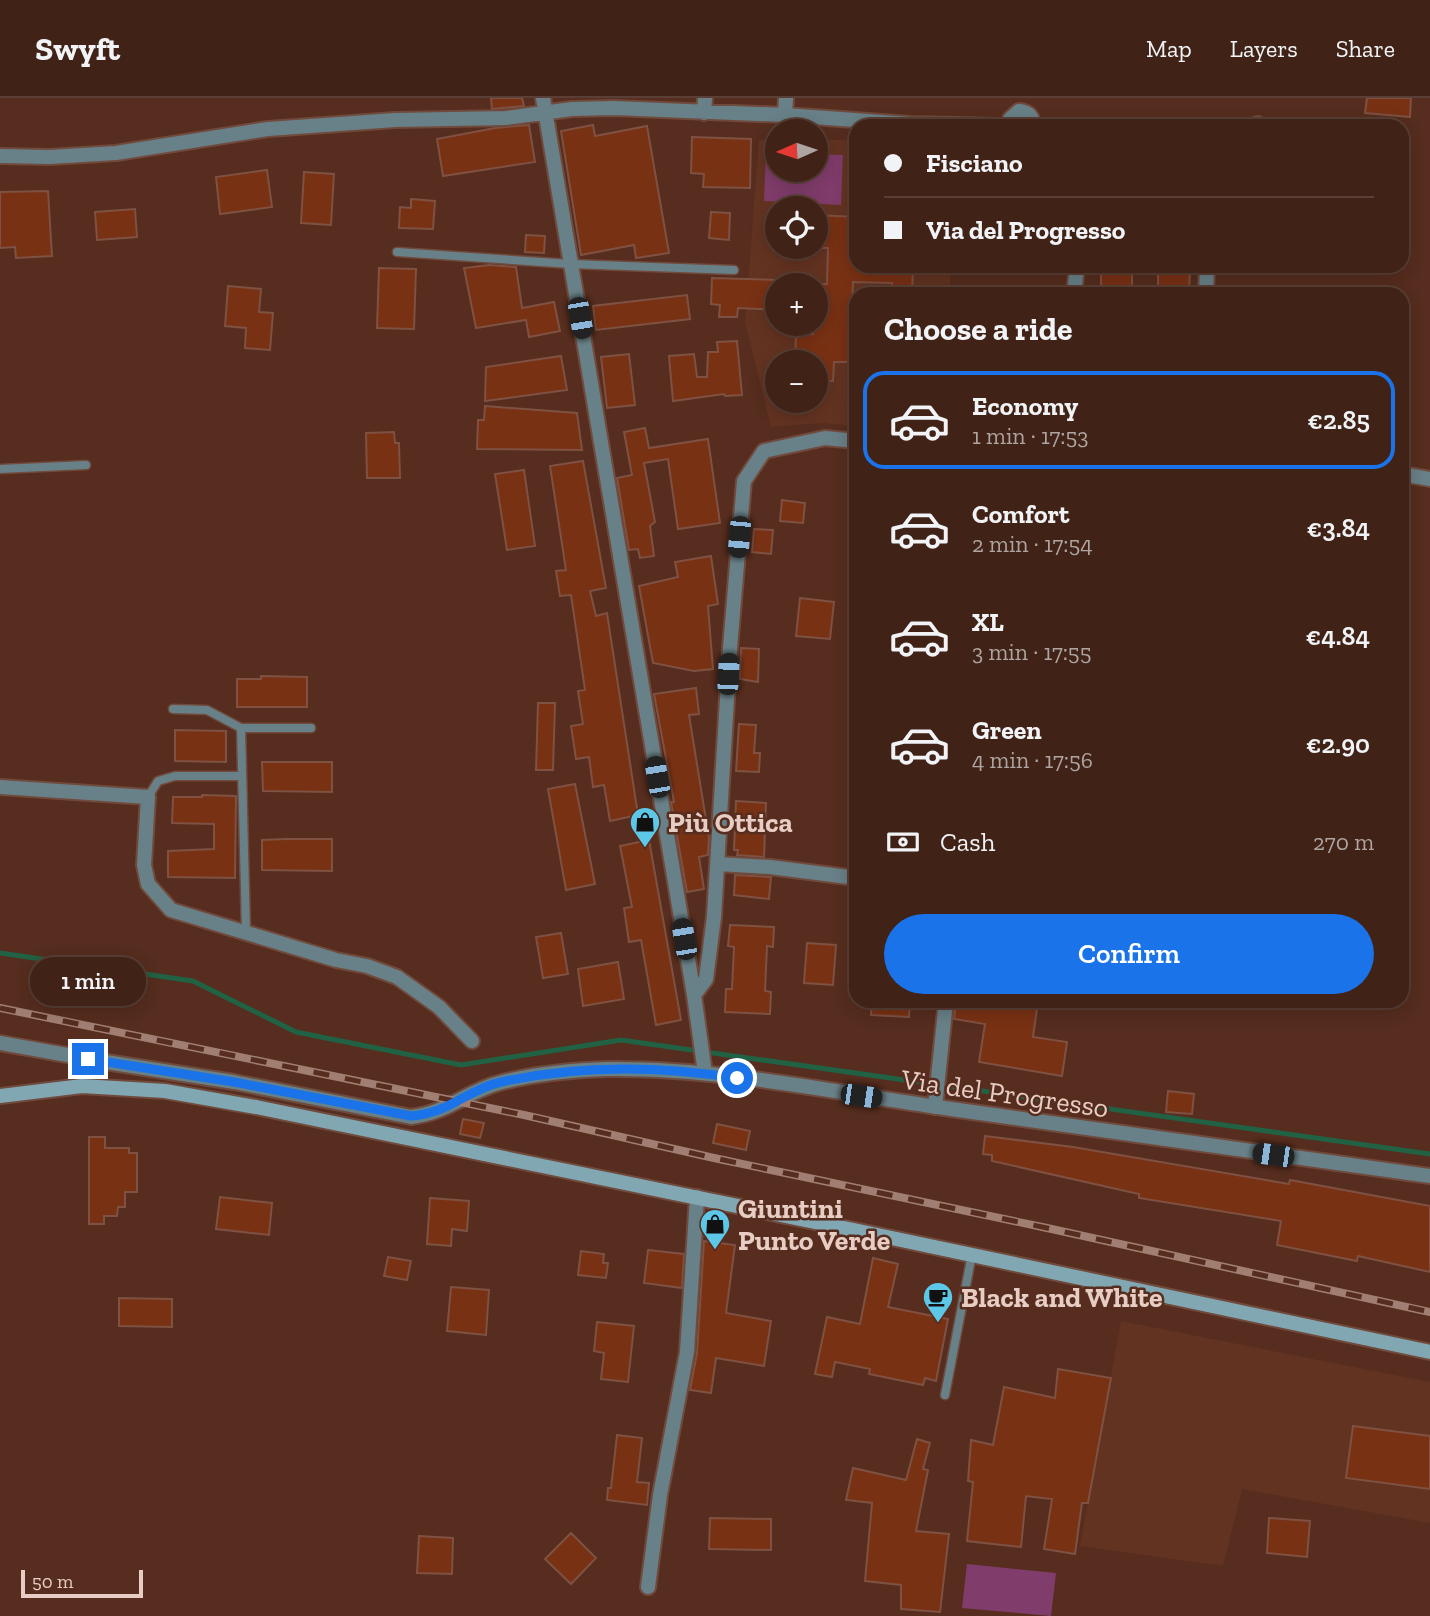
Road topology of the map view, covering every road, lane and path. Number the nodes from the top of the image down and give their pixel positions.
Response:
1 (705, 98) edge
2 (786, 98) edge
3 (614, 103) edge
4 (545, 105) edge
5 (1019, 105) edge
6 (704, 113) junction
7 (785, 115) junction
8 (1032, 119) edge
9 (849, 120) edge
10 (0, 156) edge
11 (397, 253) dead end
12 (571, 264) junction
13 (734, 270) dead end
14 (849, 440) edge
15 (86, 465) dead end
16 (0, 469) edge
17 (1409, 475) edge
18 (1430, 479) edge
19 (173, 709) dead end
20 (311, 728) dead end
21 (242, 729) junction
22 (242, 776) junction
23 (0, 787) edge
24 (148, 797) junction
25 (718, 864) junction
26 (849, 877) edge
27 (246, 931) junction
28 (694, 995) junction
29 (945, 1008) edge
30 (472, 1041) dead end
31 (0, 1043) edge
32 (704, 1067) junction
33 (2, 1096) edge
34 (936, 1101) junction
35 (1430, 1176) edge
36 (696, 1197) junction
37 (972, 1254) junction
38 (1430, 1352) edge
39 (945, 1395) dead end
40 (648, 1587) dead end

1 - 6 street
2 - 7 street
3 - 4 street
3 - 6 street
4 - 10 street
4 - 12 street
5 - 8 street
6 - 7 street
7 - 9 street
11 - 12 lane
12 - 13 lane
12 - 28 street
14 - 25 street
15 - 16 lane
17 - 18 street
19 - 21 lane
20 - 21 lane
21 - 22 lane
22 - 24 lane
22 - 27 lane
23 - 24 street
24 - 27 street
25 - 26 street
25 - 28 street
27 - 30 street
28 - 32 street
29 - 34 street
31 - 32 street, Via del Progresso
32 - 34 street, Via del Progresso
33 - 36 main road
34 - 35 street, Via del Progresso
36 - 37 main road
36 - 40 street
37 - 38 main road
37 - 39 lane

